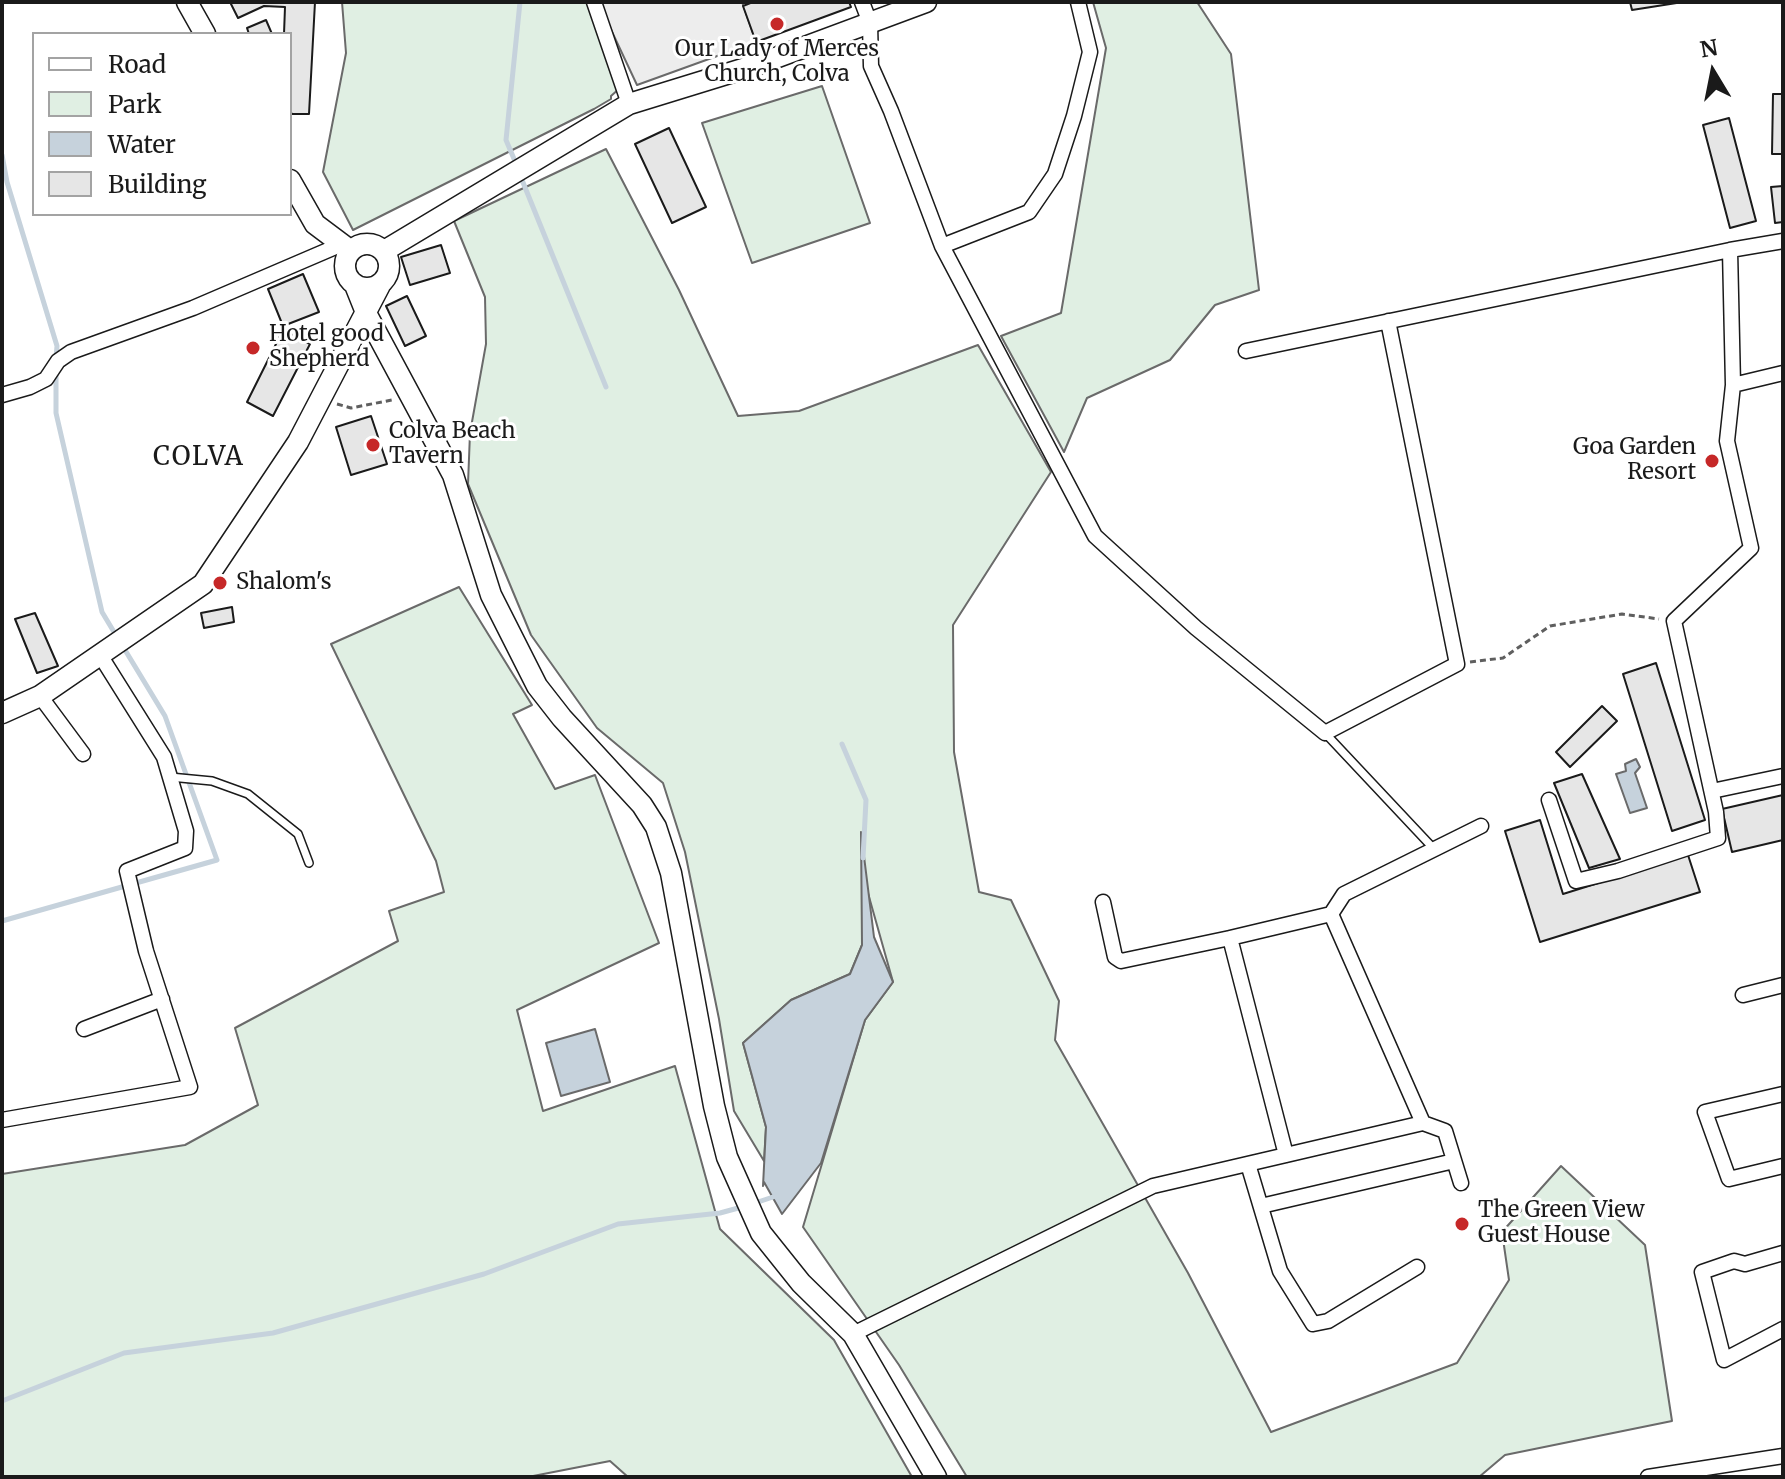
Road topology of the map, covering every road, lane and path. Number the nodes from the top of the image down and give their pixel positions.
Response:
1 (187, 2) edge
2 (594, 2) edge
3 (862, 2) edge
4 (926, 2) edge
5 (1078, 2) edge
6 (870, 23) junction
7 (204, 32) edge
8 (629, 104) junction
9 (292, 184) edge
10 (1783, 241) edge
11 (942, 246) junction
12 (346, 248) junction
13 (1730, 250) junction
14 (384, 251) junction
15 (355, 285) junction
16 (380, 285) junction
17 (367, 315) junction
18 (1388, 321) junction
19 (1246, 351) dead end
20 (1783, 373) edge
21 (1733, 385) junction
22 (2, 395) edge
23 (411, 395) junction
24 (321, 399) junction
25 (1674, 621) junction
26 (100, 655) junction
27 (1457, 664) junction
28 (40, 696) junction
29 (2, 713) edge
30 (1325, 733) junction
31 (83, 754) dead end
32 (1783, 776) edge
33 (170, 777) junction
34 (1712, 791) junction
35 (1549, 800) dead end
36 (1481, 826) dead end
37 (1434, 849) junction
38 (309, 863) dead end
39 (1103, 902) dead end
40 (1331, 914) junction
41 (1230, 938) junction
42 (1783, 985) edge
43 (1743, 995) dead end
44 (162, 999) junction
45 (84, 1029) dead end
46 (1783, 1094) edge
47 (2, 1120) edge
48 (1423, 1123) junction
49 (1286, 1155) junction
50 (1454, 1161) junction
51 (1248, 1164) junction
52 (1783, 1166) edge
53 (1461, 1183) dead end
54 (1261, 1206) junction
55 (1783, 1253) edge
56 (1417, 1267) dead end
57 (1783, 1329) edge
58 (853, 1334) junction
59 (1783, 1456) edge
60 (936, 1477) edge
61 (1648, 1477) edge

1 - 7 main road
2 - 8 street
3 - 6 street
4 - 6 main road
5 - 11 street
6 - 8 main road
6 - 11 street
8 - 14 main road
9 - 12 main road
10 - 13 street
11 - 30 street
12 - 14 main road
12 - 15 main road
12 - 22 street
13 - 18 street
13 - 21 street
14 - 16 main road
15 - 16 main road
15 - 17 main road
16 - 17 main road
17 - 23 main road
17 - 24 main road
18 - 19 street
18 - 27 street
20 - 21 street
21 - 25 street
23 - 24 path
23 - 58 main road
24 - 26 main road
25 - 27 path
25 - 34 street
26 - 28 main road
26 - 33 street
27 - 30 street
28 - 29 main road
28 - 31 street
30 - 37 lane
32 - 34 street
33 - 38 lane
33 - 44 street
34 - 35 street
36 - 37 street
37 - 40 street
39 - 41 street
40 - 41 street
40 - 48 street
41 - 49 street
42 - 43 street
44 - 45 street
44 - 47 street
46 - 52 street
48 - 49 street
48 - 50 street
49 - 51 street
50 - 53 street
50 - 54 street
51 - 54 street
51 - 58 street
54 - 56 street
55 - 57 street
58 - 60 main road
59 - 61 street

